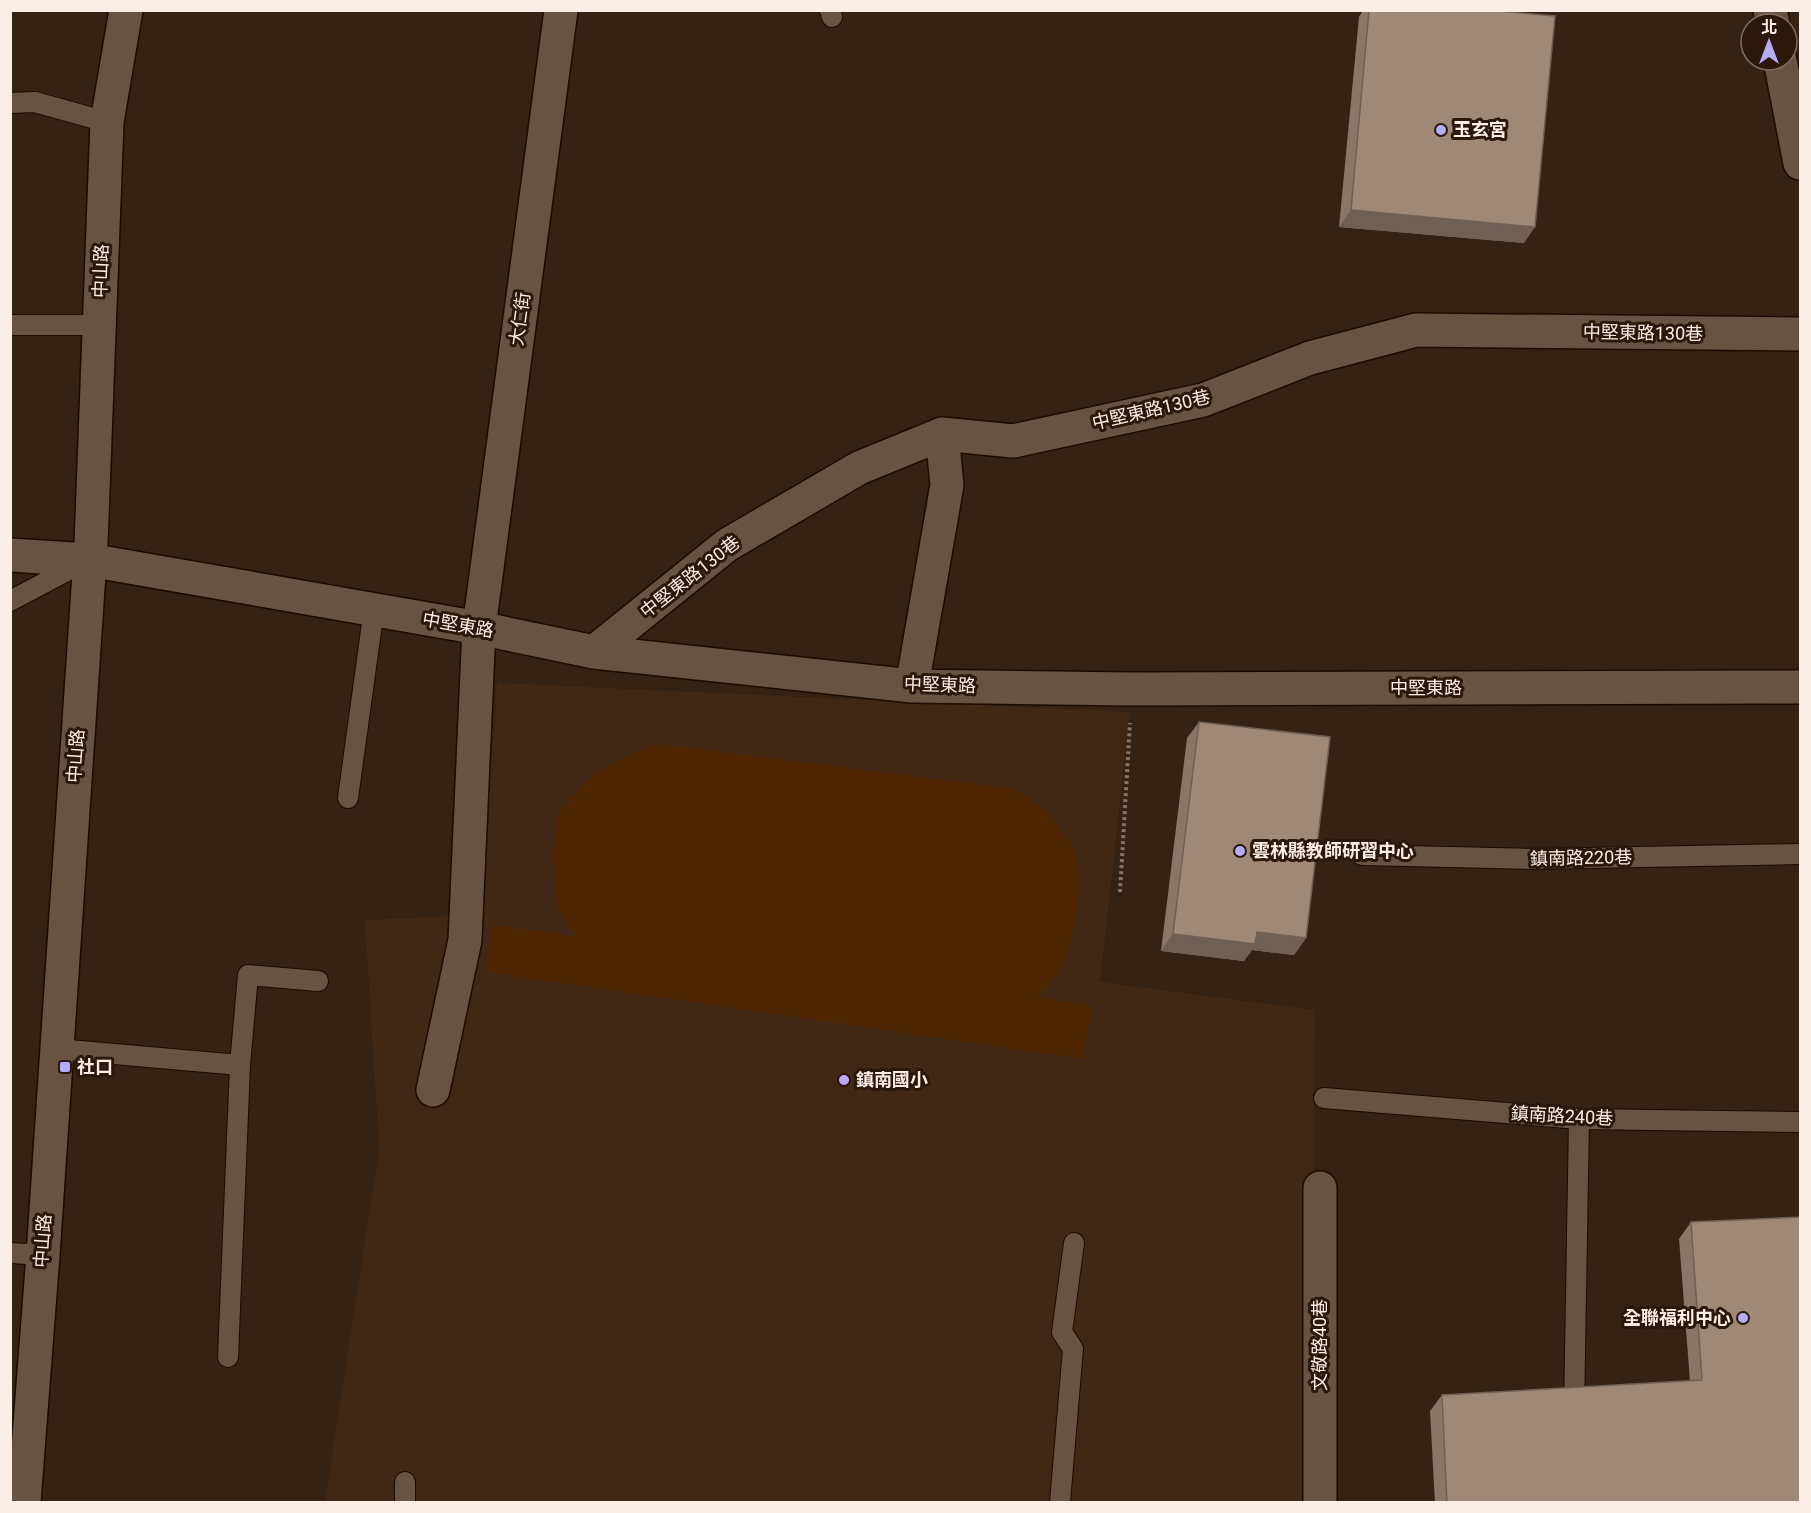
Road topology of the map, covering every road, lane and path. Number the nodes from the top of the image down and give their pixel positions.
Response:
1 (126, 10) edge
2 (561, 10) edge
3 (1782, 72) edge
4 (10, 103) edge
5 (107, 122) junction
6 (1800, 164) edge
7 (10, 325) edge
8 (99, 325) junction
9 (1800, 334) edge
10 (942, 434) junction
11 (10, 555) edge
12 (90, 560) junction
13 (10, 601) edge
14 (374, 609) junction
15 (479, 628) junction
16 (594, 652) junction
17 (912, 686) junction
18 (1800, 687) edge
19 (1132, 689) junction
20 (348, 798) dead end
21 (1800, 854) edge
22 (1362, 855) dead end
23 (1120, 892) dead end
24 (318, 981) dead end
25 (57, 1049) junction
26 (240, 1065) junction
27 (433, 1090) dead end
28 (1324, 1098) dead end
29 (1579, 1119) junction
30 (1800, 1122) edge
31 (1320, 1188) dead end
32 (1074, 1243) dead end
33 (10, 1253) edge
34 (43, 1255) junction
35 (228, 1358) dead end
36 (1574, 1417) edge
37 (405, 1482) dead end
38 (24, 1503) edge
39 (405, 1503) edge
40 (1060, 1503) edge
41 (1320, 1503) edge

1 - 5 street, 中山路
2 - 15 street, 大仁街
3 - 6 street
4 - 5 lane
5 - 8 street, 中山路
7 - 8 lane
8 - 12 street, 中山路
9 - 10 street, 中堅東路130巷
10 - 16 street, 中堅東路130巷
10 - 17 street
11 - 12 street, 中堅東路
12 - 13 lane
12 - 14 street, 中堅東路
12 - 25 street, 中山路
14 - 15 street, 中堅東路
14 - 20 lane
15 - 16 street, 中堅東路
15 - 27 street, 大仁街
16 - 17 street, 中堅東路
17 - 19 street, 中堅東路
18 - 19 street, 中堅東路
19 - 23 path
21 - 22 lane, 鎮南路220巷
24 - 26 lane
25 - 26 lane
25 - 34 street, 中山路
26 - 35 lane
28 - 29 lane, 鎮南路240巷
29 - 30 lane, 鎮南路240巷
29 - 36 lane
31 - 41 street, 文敬路40巷
32 - 40 lane
33 - 34 lane
34 - 38 street, 中山路
37 - 39 lane

